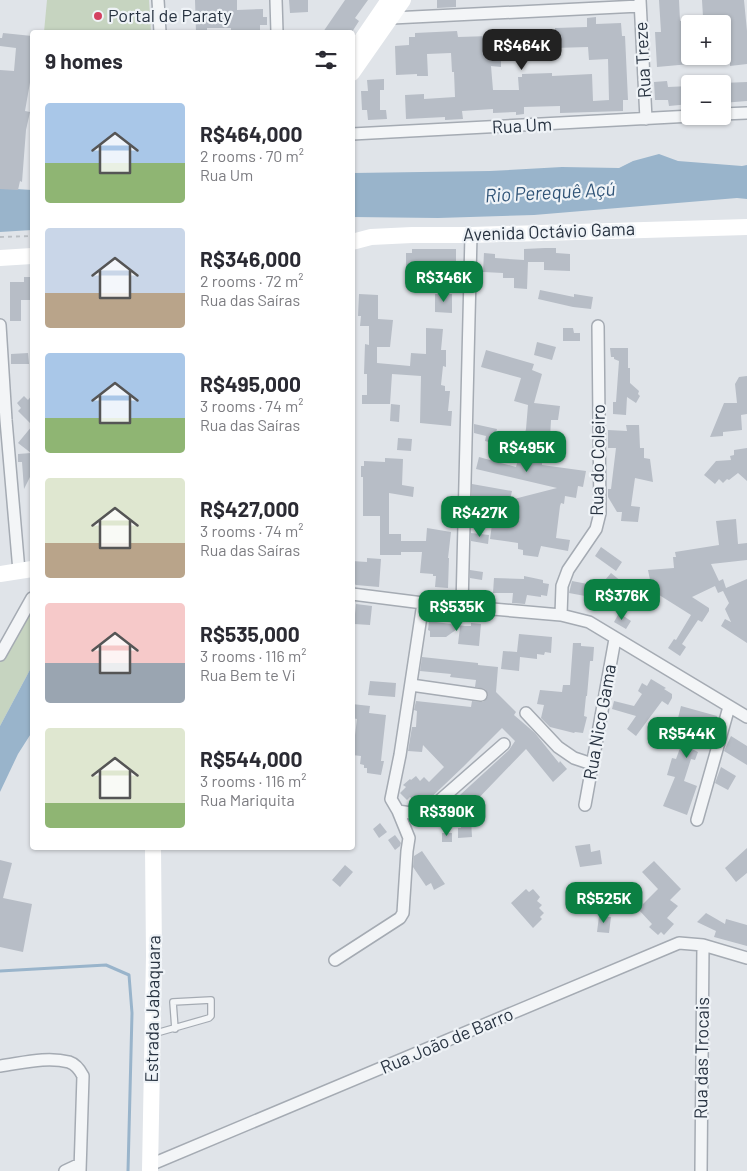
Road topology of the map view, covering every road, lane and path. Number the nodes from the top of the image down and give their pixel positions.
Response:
1 (158, 0) edge
2 (276, 0) edge
3 (403, 0) edge
4 (640, 3) edge
5 (387, 9) edge
6 (160, 30) edge
7 (277, 30) edge
8 (355, 50) edge
9 (355, 68) edge
10 (747, 113) edge
11 (731, 114) edge
12 (681, 117) edge
13 (646, 119) junction
14 (355, 134) edge
15 (747, 227) edge
16 (471, 235) junction
17 (30, 236) edge
18 (0, 237) edge
19 (355, 241) edge
20 (30, 256) edge
21 (0, 258) edge
22 (0, 325) edge
23 (598, 326) dead end
24 (26, 570) edge
25 (0, 574) edge
26 (355, 594) edge
27 (30, 602) edge
28 (423, 603) junction
29 (462, 606) junction
30 (561, 615) junction
31 (615, 639) junction
32 (0, 655) edge
33 (411, 685) junction
34 (481, 695) dead end
35 (729, 707) junction
36 (526, 713) dead end
37 (747, 717) edge
38 (504, 744) dead end
39 (592, 764) junction
40 (585, 805) dead end
41 (398, 811) junction
42 (697, 820) dead end
43 (153, 850) edge
44 (704, 945) junction
45 (747, 958) edge
46 (335, 960) dead end
47 (175, 1029) junction
48 (152, 1035) junction
49 (0, 1066) edge
50 (80, 1167) edge
51 (150, 1168) edge
52 (65, 1171) edge
53 (701, 1171) edge

1 - 6 street
2 - 7 street
3 - 5 street
4 - 5 street
4 - 13 street, Rua Treze
5 - 8 street
5 - 9 street
10 - 11 street
12 - 13 street, Rua Um
13 - 14 street, Rua Um
15 - 16 street, Avenida Octávio Gama
16 - 19 street, Avenida Octávio Gama
16 - 29 street
17 - 18 path
20 - 21 street
22 - 24 street
23 - 30 street, Rua do Coleiro
24 - 25 street
26 - 28 street
27 - 32 street
28 - 29 street
28 - 33 street
29 - 30 street
30 - 31 street
31 - 35 street
31 - 39 street, Rua Nico Gama
33 - 34 street
33 - 41 street
35 - 37 street
35 - 42 street
36 - 39 street
38 - 41 street
39 - 40 street, Rua Nico Gama
41 - 46 street
43 - 48 street, Estrada Jabaquara
44 - 45 street, Rua João de Barro
44 - 51 street, Rua João de Barro
44 - 53 street, Rua das Trocais
47 - 47 lane
47 - 48 lane
48 - 51 street, Estrada Jabaquara
49 - 50 street
50 - 52 street

